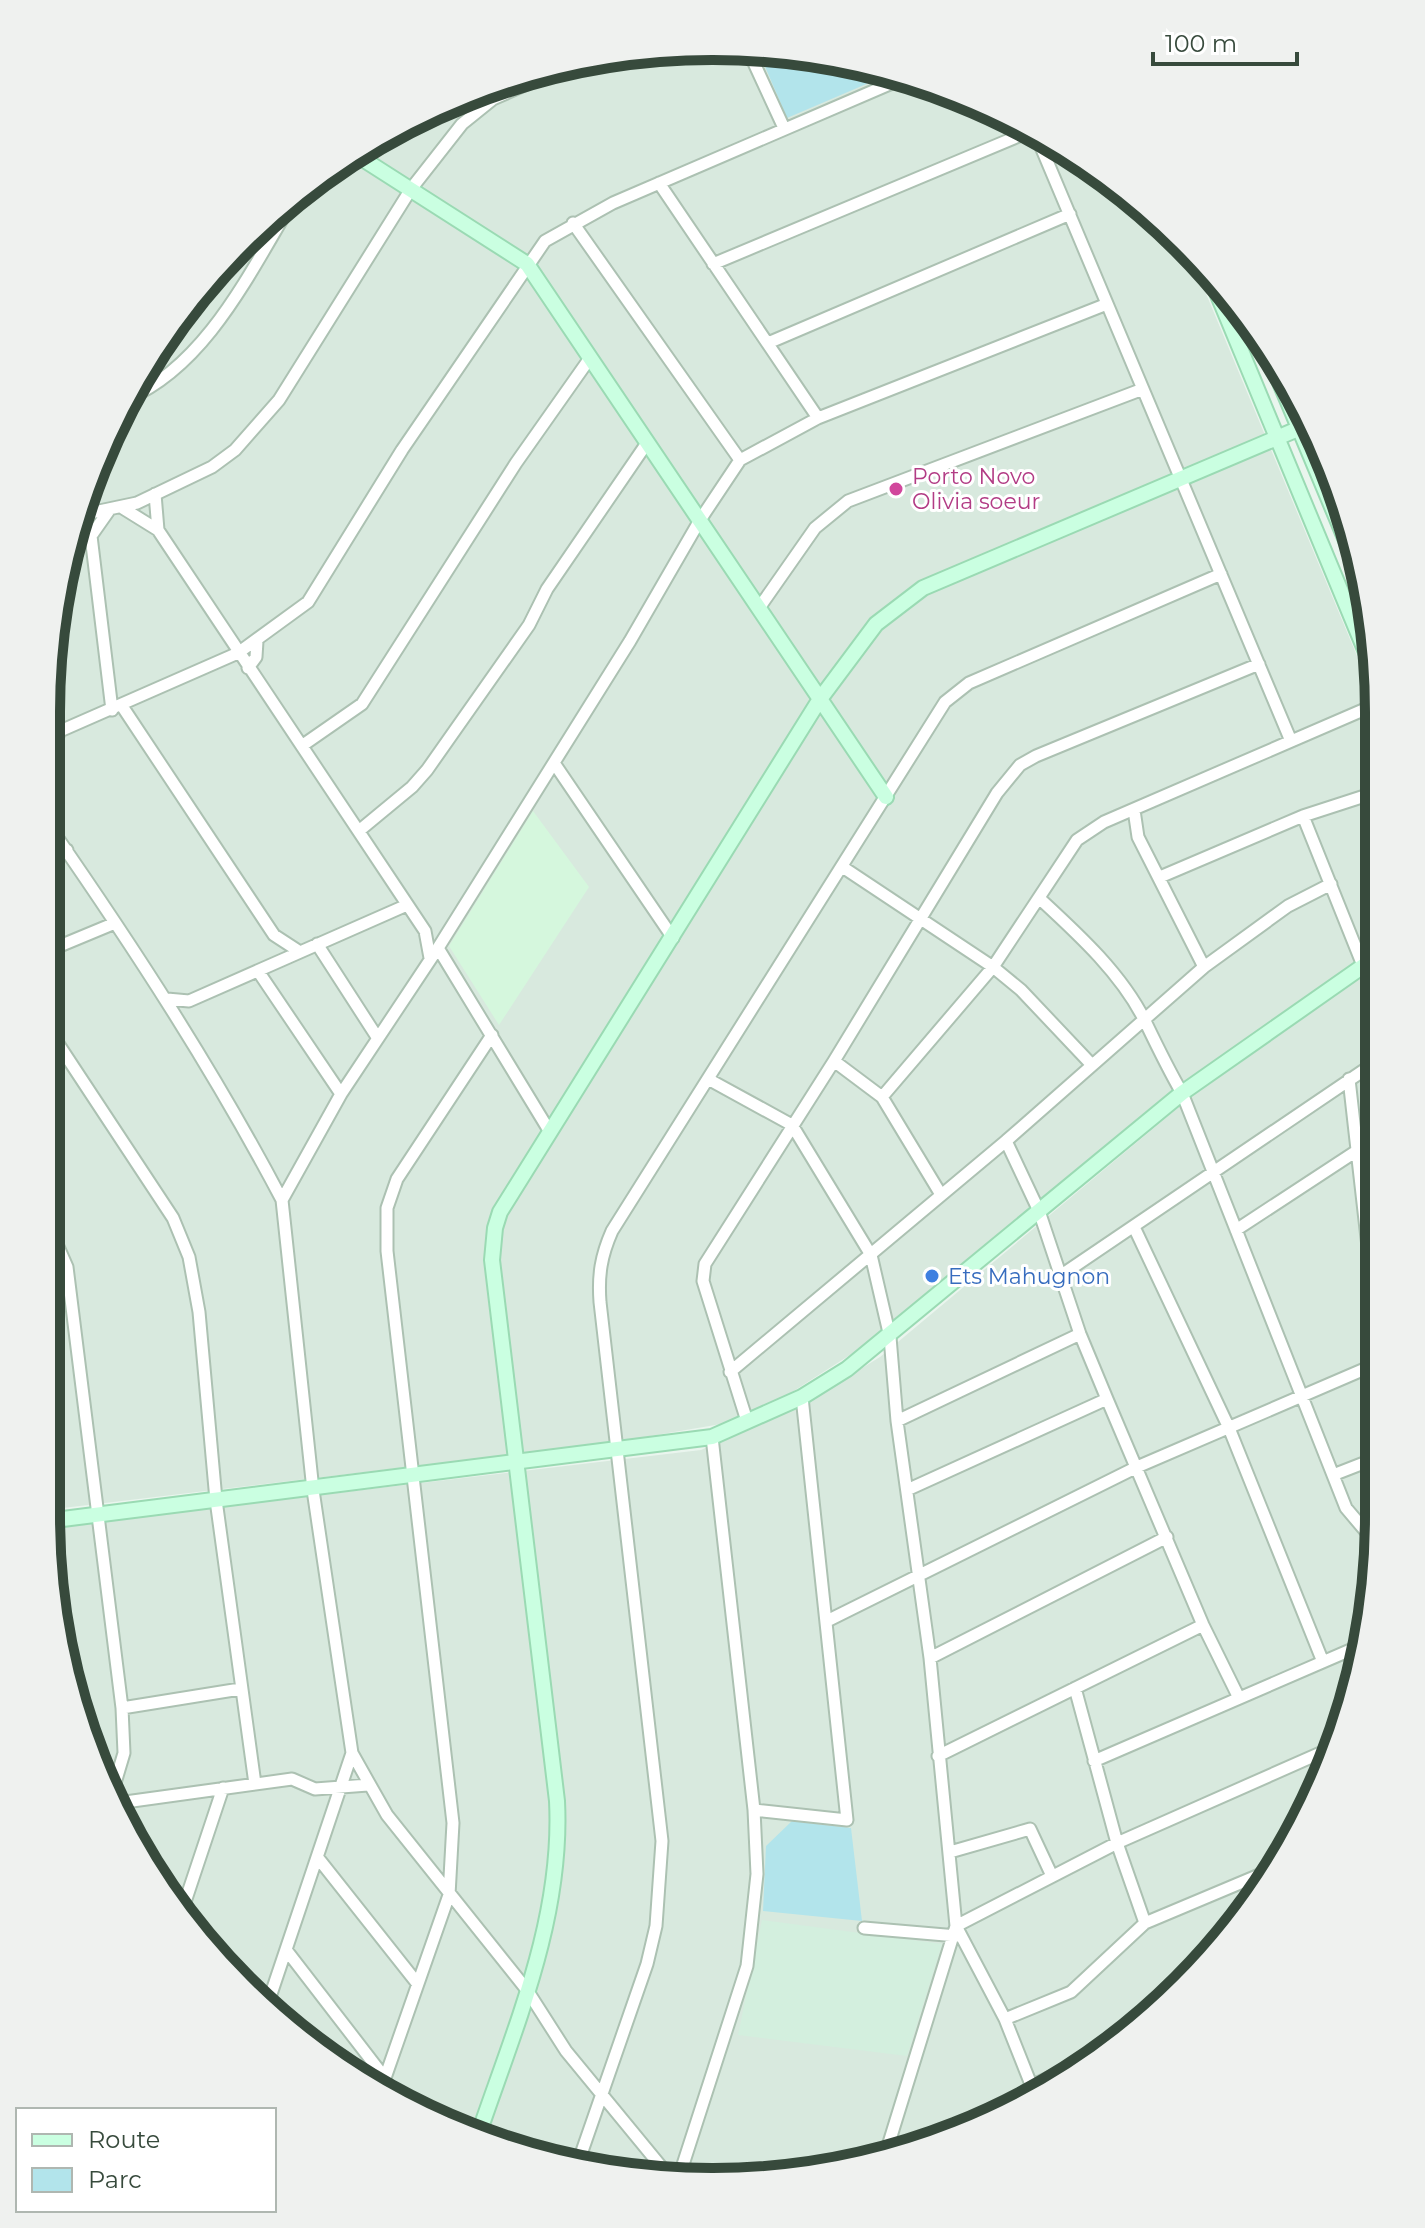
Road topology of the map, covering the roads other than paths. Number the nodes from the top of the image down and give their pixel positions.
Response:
1 (753, 61) edge
2 (888, 84) edge
3 (511, 93) edge
4 (784, 128) junction
5 (1019, 136) edge
6 (1042, 149) edge
7 (365, 160) edge
8 (659, 183) junction
9 (411, 189) junction
10 (1070, 214) junction
11 (573, 223) junction
12 (276, 227) edge
13 (527, 264) junction
14 (713, 264) junction
15 (1107, 304) junction
16 (1221, 305) edge
17 (768, 343) junction
18 (590, 358) junction
19 (146, 388) edge
20 (1143, 389) junction
21 (818, 418) junction
22 (1300, 428) edge
23 (1275, 438) junction
24 (647, 443) junction
25 (740, 460) junction
26 (1181, 479) junction
27 (155, 494) junction
28 (116, 508) junction
29 (92, 513) edge
30 (700, 520) junction
31 (87, 527) edge
32 (158, 530) junction
33 (91, 536) junction
34 (1221, 574) junction
35 (759, 608) junction
36 (1360, 640) edge
37 (257, 641) junction
38 (238, 653) junction
39 (1259, 664) junction
40 (248, 668) junction
41 (820, 699) junction
42 (117, 708) junction
43 (1365, 709) edge
44 (60, 731) edge
45 (1291, 741) junction
46 (303, 745) junction
47 (554, 763) junction
48 (1365, 796) edge
49 (886, 797) junction
50 (1134, 810) junction
51 (1303, 816) junction
52 (352, 819) junction
53 (370, 819) junction
54 (360, 830) junction
55 (60, 841) edge
56 (67, 850) junction
57 (60, 853) edge
58 (844, 868) junction
59 (1160, 877) junction
60 (1331, 884) junction
61 (1039, 898) junction
62 (407, 905) junction
63 (921, 916) junction
64 (115, 923) junction
65 (425, 931) junction
66 (274, 935) junction
67 (445, 935) junction
68 (673, 938) junction
69 (317, 944) junction
70 (60, 946) edge
71 (297, 950) junction
72 (1365, 950) edge
73 (434, 953) junction
74 (279, 960) junction
75 (1365, 964) edge
76 (993, 967) junction
77 (1204, 967) junction
78 (258, 971) junction
79 (167, 999) junction
80 (189, 1001) junction
81 (180, 1019) junction
82 (1144, 1020) junction
83 (492, 1035) junction
84 (377, 1037) junction
85 (60, 1047) edge
86 (834, 1061) junction
87 (1091, 1064) junction
88 (1365, 1069) edge
89 (708, 1079) junction
90 (1349, 1079) junction
91 (1182, 1093) junction
92 (341, 1094) junction
93 (882, 1097) junction
94 (792, 1125) junction
95 (550, 1132) junction
96 (1006, 1141) junction
97 (1355, 1152) junction
98 (1213, 1170) junction
99 (940, 1193) junction
100 (282, 1200) junction
101 (1039, 1211) junction
102 (1134, 1227) junction
103 (1236, 1230) junction
104 (1365, 1230) edge
105 (60, 1251) edge
106 (871, 1255) junction
107 (1060, 1276) junction
108 (1080, 1334) junction
109 (890, 1337) junction
110 (1365, 1369) edge
111 (730, 1372) junction
112 (1303, 1396) junction
113 (802, 1397) junction
114 (1107, 1399) junction
115 (747, 1421) junction
116 (897, 1421) junction
117 (1229, 1428) junction
118 (712, 1437) junction
119 (620, 1449) junction
120 (514, 1462) junction
121 (1365, 1463) edge
122 (1137, 1467) junction
123 (1333, 1475) junction
124 (413, 1477) junction
125 (313, 1490) junction
126 (907, 1490) junction
127 (216, 1500) junction
128 (98, 1515) junction
129 (60, 1519) edge
130 (1365, 1530) edge
131 (1167, 1537) junction
132 (919, 1575) junction
133 (827, 1621) junction
134 (1203, 1625) junction
135 (1350, 1650) edge
136 (930, 1658) junction
137 (1323, 1662) junction
138 (1075, 1688) junction
139 (240, 1689) junction
140 (1239, 1698) junction
141 (122, 1708) junction
142 (352, 1753) junction
143 (1319, 1753) edge
144 (938, 1756) junction
145 (1094, 1761) junction
146 (116, 1779) edge
147 (255, 1784) junction
148 (340, 1785) junction
149 (368, 1785) junction
150 (223, 1788) junction
151 (126, 1802) edge
152 (754, 1810) junction
153 (1117, 1843) junction
154 (950, 1852) junction
155 (318, 1858) junction
156 (1052, 1876) junction
157 (1256, 1876) edge
158 (449, 1895) junction
159 (186, 1900) edge
160 (1145, 1923) junction
161 (864, 1928) dead end
162 (957, 1933) junction
163 (287, 1951) junction
164 (417, 1983) junction
165 (527, 1990) junction
166 (271, 1995) edge
167 (1005, 2019) junction
168 (1031, 2085) edge
169 (601, 2092) junction
170 (482, 2125) edge
171 (889, 2143) edge
172 (581, 2154) edge
173 (661, 2166) edge
174 (682, 2167) edge

1 - 4 street
2 - 4 street
3 - 9 street
4 - 8 street
5 - 14 street
6 - 10 street
7 - 9 street
8 - 11 street
8 - 14 street
9 - 13 street
9 - 27 street
10 - 15 street
10 - 17 street
11 - 13 street
11 - 25 street
12 - 19 street
13 - 18 street
13 - 37 street
14 - 17 street
15 - 20 street
15 - 21 street
16 - 23 street
17 - 21 street
18 - 24 street
18 - 46 street
20 - 26 street
20 - 35 street
21 - 25 street
22 - 23 street
23 - 26 street
23 - 36 street
24 - 30 street
24 - 53 street
25 - 30 street
26 - 34 street
26 - 41 street
27 - 28 street
27 - 32 street
28 - 29 street
28 - 32 street
28 - 33 street
30 - 35 street
30 - 47 street
31 - 33 street
32 - 38 street
33 - 42 street
34 - 39 street
34 - 49 street
35 - 41 street
37 - 38 street
37 - 40 street
38 - 40 street
38 - 42 street
39 - 45 street
39 - 63 street
40 - 46 street
41 - 49 street
41 - 68 street
42 - 44 street
42 - 66 street
43 - 45 street
45 - 50 street
46 - 52 street
47 - 67 street
47 - 68 street
48 - 51 street
49 - 58 street
50 - 59 street
50 - 61 street
51 - 59 street
51 - 60 street
52 - 53 street
52 - 54 street
53 - 54 street
54 - 62 street
55 - 56 street
56 - 57 street
56 - 64 street
58 - 63 street
58 - 89 street
59 - 77 street
60 - 72 street
60 - 77 street
61 - 76 street
61 - 82 street
62 - 65 street
62 - 69 street
63 - 76 street
63 - 86 street
64 - 70 street
64 - 79 street
65 - 67 street
65 - 73 street
66 - 71 street
66 - 74 street
67 - 73 street
68 - 95 street
69 - 71 street
69 - 84 street
71 - 74 street
73 - 83 street
73 - 84 street
74 - 78 street
75 - 91 street
76 - 87 street
76 - 93 street
77 - 82 street
78 - 80 street
78 - 92 street
79 - 80 street
79 - 81 street
80 - 81 street
81 - 100 street
82 - 87 street
82 - 91 street
83 - 95 street
83 - 124 street
84 - 92 street
85 - 127 street
86 - 93 street
86 - 94 street
87 - 96 street
88 - 90 street
89 - 94 street
89 - 119 street
90 - 97 street
90 - 98 street
91 - 98 street
91 - 101 street
92 - 100 street
93 - 99 street
94 - 106 street
94 - 111 street
95 - 120 street
96 - 99 street
96 - 101 street
97 - 103 street
97 - 104 street
98 - 102 street
98 - 103 street
99 - 106 street
100 - 125 street
101 - 107 street
101 - 109 street
102 - 107 street
102 - 117 street
103 - 112 street
105 - 128 street
106 - 109 street
106 - 111 street
107 - 108 street
108 - 114 street
108 - 116 street
109 - 113 street
109 - 116 street
110 - 112 street
111 - 115 street
112 - 117 street
112 - 123 street
113 - 115 street
113 - 133 street
114 - 122 street
114 - 126 street
115 - 118 street
116 - 126 street
117 - 122 street
117 - 137 street
118 - 119 street
118 - 152 street
119 - 120 street
119 - 169 street
120 - 124 street
120 - 165 street
121 - 123 street
122 - 131 street
122 - 132 street
123 - 130 street
124 - 125 street
124 - 158 street
125 - 127 street
125 - 142 street
126 - 132 street
127 - 128 street
127 - 139 street
128 - 129 street
128 - 141 street
131 - 134 street
131 - 136 street
132 - 133 street
132 - 136 street
133 - 152 street
134 - 138 street
134 - 140 street
135 - 137 street
136 - 144 street
137 - 140 street
138 - 144 street
138 - 145 street
139 - 141 street
139 - 147 street
140 - 145 street
141 - 146 street
142 - 148 street
142 - 149 street
143 - 153 street
144 - 154 street
145 - 153 street
147 - 148 street
147 - 150 street
148 - 149 street
148 - 155 street
149 - 158 street
150 - 151 street
150 - 159 street
152 - 174 street
153 - 156 street
153 - 160 street
154 - 156 street
154 - 162 street
155 - 163 street
155 - 164 street
156 - 162 street
157 - 160 street
158 - 164 street
158 - 165 street
160 - 167 street
161 - 162 street
162 - 167 street
162 - 171 street
163 - 164 street
163 - 166 street
165 - 169 street
165 - 170 street
167 - 168 street
169 - 172 street
169 - 173 street

